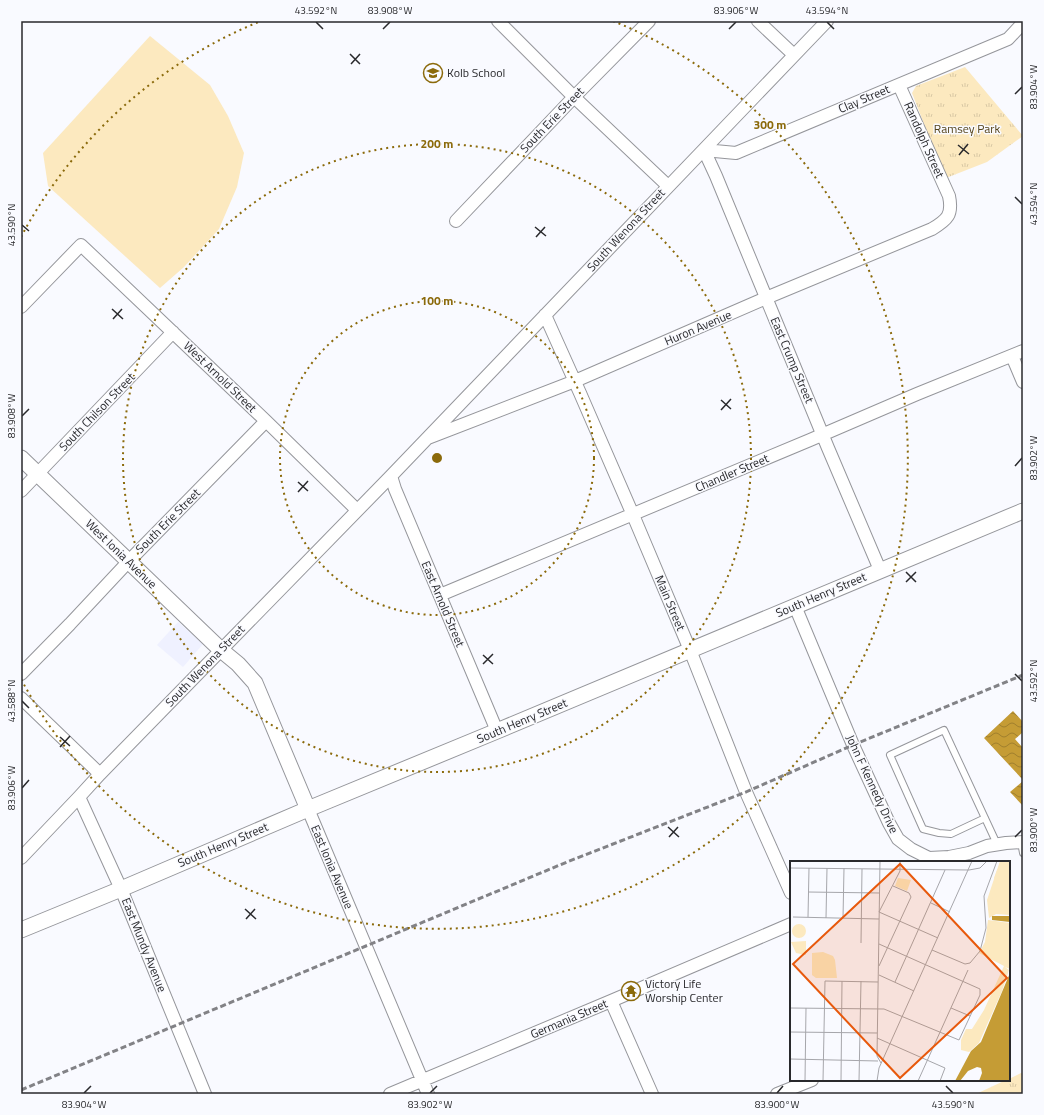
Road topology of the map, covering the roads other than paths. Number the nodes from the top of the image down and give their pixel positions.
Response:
1 (498, 21) edge
2 (649, 21) edge
3 (758, 21) edge
4 (827, 21) edge
5 (1018, 27) edge
6 (794, 55) junction
7 (899, 84) junction
8 (574, 97) junction
9 (704, 150) junction
10 (668, 186) junction
11 (949, 196) joint
12 (456, 221) dead end
13 (766, 298) junction
14 (21, 307) edge
15 (545, 315) junction
16 (173, 332) junction
17 (1017, 353) edge
18 (575, 381) junction
19 (1023, 382) edge
20 (266, 421) junction
21 (823, 435) junction
22 (425, 439) junction
23 (21, 458) edge
24 (38, 474) junction
25 (390, 476) junction
26 (21, 491) edge
27 (357, 510) junction
28 (1023, 511) edge
29 (633, 515) junction
30 (128, 562) junction
31 (880, 570) junction
32 (440, 595) junction
33 (795, 606) junction
34 (221, 650) junction
35 (690, 650) junction
36 (21, 674) edge
37 (21, 698) edge
38 (497, 731) junction
39 (100, 774) junction
40 (79, 798) junction
41 (308, 809) junction
42 (985, 818) junction
43 (997, 844) junction
44 (1022, 846) edge
45 (21, 858) edge
46 (121, 889) junction
47 (790, 891) edge
48 (790, 924) edge
49 (21, 930) edge
50 (611, 1001) junction
51 (423, 1080) junction
52 (810, 1081) edge
53 (205, 1094) edge
54 (390, 1094) edge
55 (428, 1094) edge
56 (652, 1094) edge
57 (777, 1094) edge

1 - 8 street
2 - 8 street, South Erie Street
3 - 6 street
4 - 6 street, South Wenona Street
5 - 7 street, Clay Street
6 - 9 street, South Wenona Street
7 - 9 street, Clay Street
7 - 11 street, Randolph Street
8 - 10 street
8 - 12 street, South Erie Street
9 - 10 street, South Wenona Street
9 - 13 street, East Crump Street
10 - 15 street, South Wenona Street
11 - 13 street, Huron Avenue
13 - 18 street, Huron Avenue
13 - 21 street, East Crump Street
14 - 16 street, West Arnold Street
15 - 18 street, Main Street
15 - 22 street, South Wenona Street
16 - 20 street, West Arnold Street
16 - 24 street, South Chilson Street
17 - 19 street
17 - 21 street, Chandler Street
18 - 22 street, Huron Avenue
18 - 29 street, Main Street
20 - 27 street, West Arnold Street
20 - 30 street, South Erie Street
21 - 29 street, Chandler Street
21 - 31 street, East Crump Street
22 - 25 street, South Wenona Street
23 - 24 street, West Ionia Avenue
24 - 26 street, South Chilson Street
24 - 30 street, West Ionia Avenue
25 - 27 street, South Wenona Street
25 - 32 street, East Arnold Street
27 - 34 street, South Wenona Street
28 - 31 street, South Henry Street
29 - 32 street, Chandler Street
29 - 35 street, Main Street
30 - 34 street, West Ionia Avenue
30 - 36 street, South Erie Street
31 - 33 street, South Henry Street
32 - 38 street, East Arnold Street
33 - 35 street, South Henry Street
33 - 43 street, John F Kennedy Drive
34 - 39 street, South Wenona Street
34 - 41 street, East Ionia Avenue
35 - 38 street, South Henry Street
35 - 47 street, Main Street
37 - 39 street
38 - 41 street, South Henry Street
39 - 40 street, South Wenona Street
40 - 45 street, South Wenona Street
40 - 46 street, East Mundy Avenue
41 - 46 street, South Henry Street
41 - 51 street, East Ionia Avenue
42 - 42 lane
42 - 43 lane
43 - 44 street, John F Kennedy Drive
46 - 49 street, South Henry Street
46 - 53 street, East Mundy Avenue
48 - 50 street, Germania Street
50 - 51 street, Germania Street
50 - 56 street
51 - 54 street, Germania Street
51 - 55 street, East Ionia Avenue
52 - 57 street

